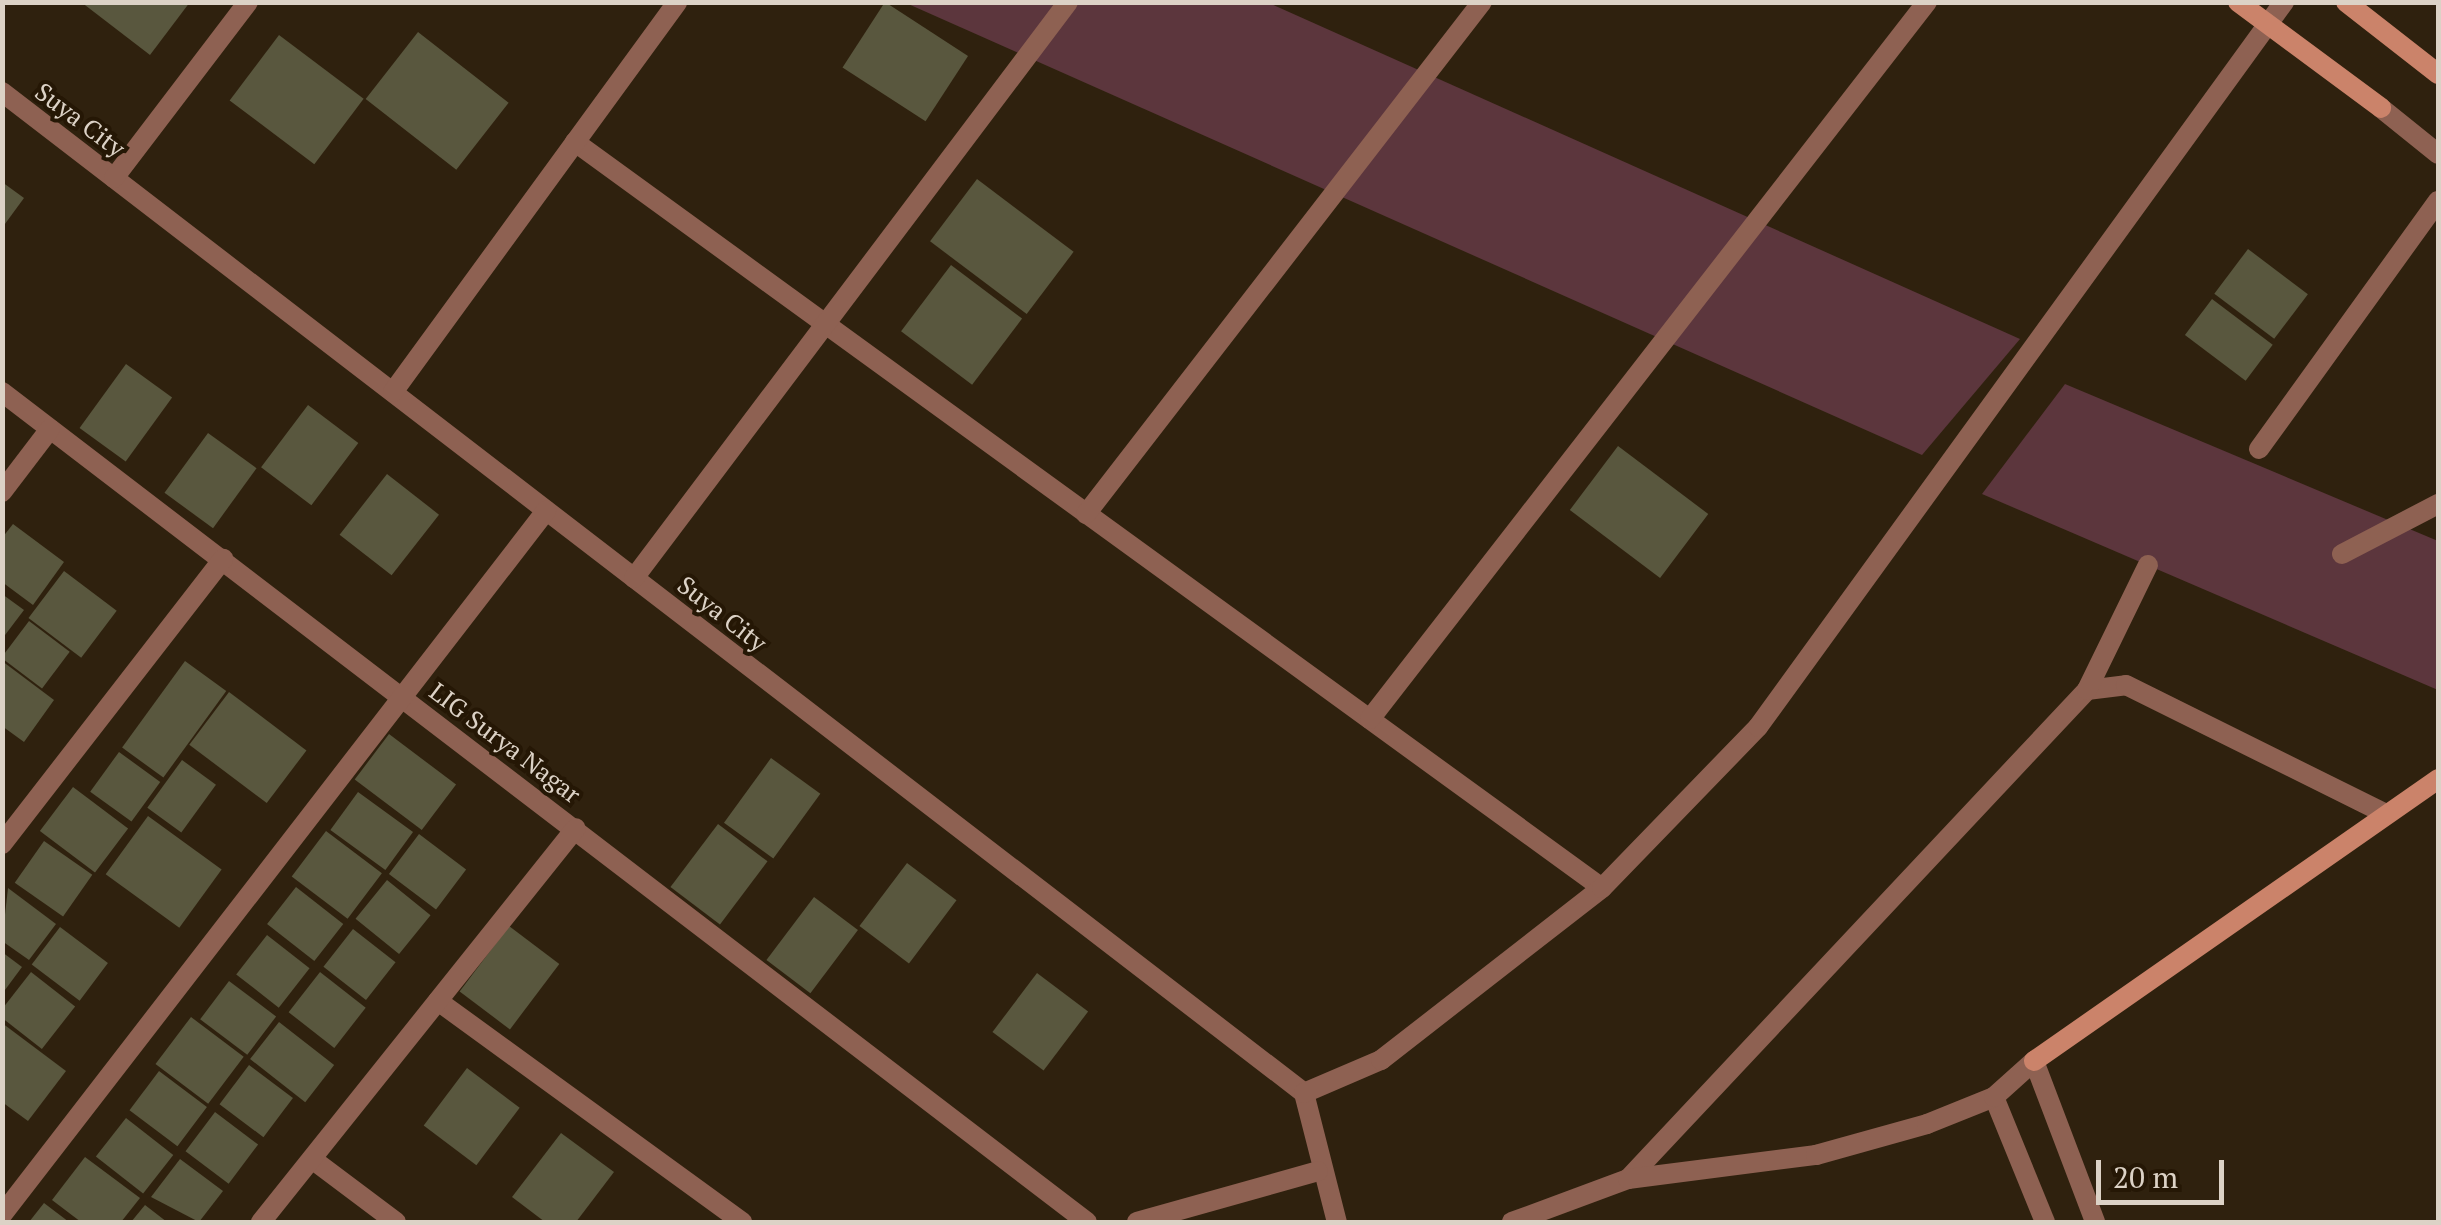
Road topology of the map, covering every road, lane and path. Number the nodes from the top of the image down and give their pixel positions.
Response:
1 (248, 2) edge
2 (678, 2) edge
3 (1068, 2) edge
4 (1482, 2) edge
5 (1927, 2) edge
6 (2238, 2) edge
7 (2284, 2) edge
8 (2346, 2) edge
9 (2272, 28) junction
10 (2438, 74) edge
11 (2, 92) edge
12 (575, 142) junction
13 (2438, 154) edge
14 (114, 178) junction
15 (2438, 201) edge
16 (824, 323) junction
17 (2, 392) edge
18 (393, 392) junction
19 (50, 429) junction
20 (2259, 449) dead end
21 (2, 492) edge
22 (2438, 504) edge
23 (546, 511) junction
24 (1086, 514) junction
25 (2342, 554) dead end
26 (222, 559) junction
27 (2148, 565) dead end
28 (634, 578) junction
29 (2087, 690) junction
30 (403, 696) junction
31 (1370, 720) junction
32 (2438, 780) edge
33 (2384, 812) junction
34 (576, 828) junction
35 (2, 844) edge
36 (1602, 888) junction
37 (438, 1001) junction
38 (2034, 1062) junction
39 (1304, 1093) junction
40 (1994, 1097) junction
41 (312, 1159) junction
42 (1318, 1171) junction
43 (1628, 1180) junction
44 (2, 1215) edge
45 (261, 1222) edge
46 (396, 1222) edge
47 (742, 1222) edge
48 (1087, 1222) edge
49 (1137, 1222) edge
50 (1337, 1222) edge
51 (1512, 1222) edge
52 (2044, 1222) edge
53 (2095, 1222) edge

1 - 14 street
2 - 12 street
3 - 16 street
4 - 24 street
5 - 31 street
6 - 9 street
7 - 9 street
8 - 10 street
9 - 13 street
9 - 36 street
11 - 14 street, Suya City
12 - 16 street
12 - 18 street
14 - 18 street, Suya City
15 - 20 street
16 - 24 street
16 - 28 street
17 - 19 street, LIG Surya Nagar
18 - 23 street, Suya City
19 - 21 street
19 - 26 street, LIG Surya Nagar
22 - 25 street
23 - 28 street, Suya City
23 - 30 street
24 - 31 street
26 - 30 street, LIG Surya Nagar
26 - 35 street
27 - 29 street
28 - 39 street, Suya City
29 - 33 street
29 - 43 street
30 - 34 street, LIG Surya Nagar
30 - 44 street
31 - 36 street
32 - 33 street
33 - 38 street
34 - 37 street, LIG Surya Nagar
34 - 48 street
36 - 39 street
37 - 41 street, LIG Surya Nagar
37 - 47 street
38 - 40 street
38 - 53 street
39 - 42 street
40 - 43 street
40 - 52 street
41 - 45 street, LIG Surya Nagar
41 - 46 street
42 - 49 street
42 - 50 street
43 - 51 street

